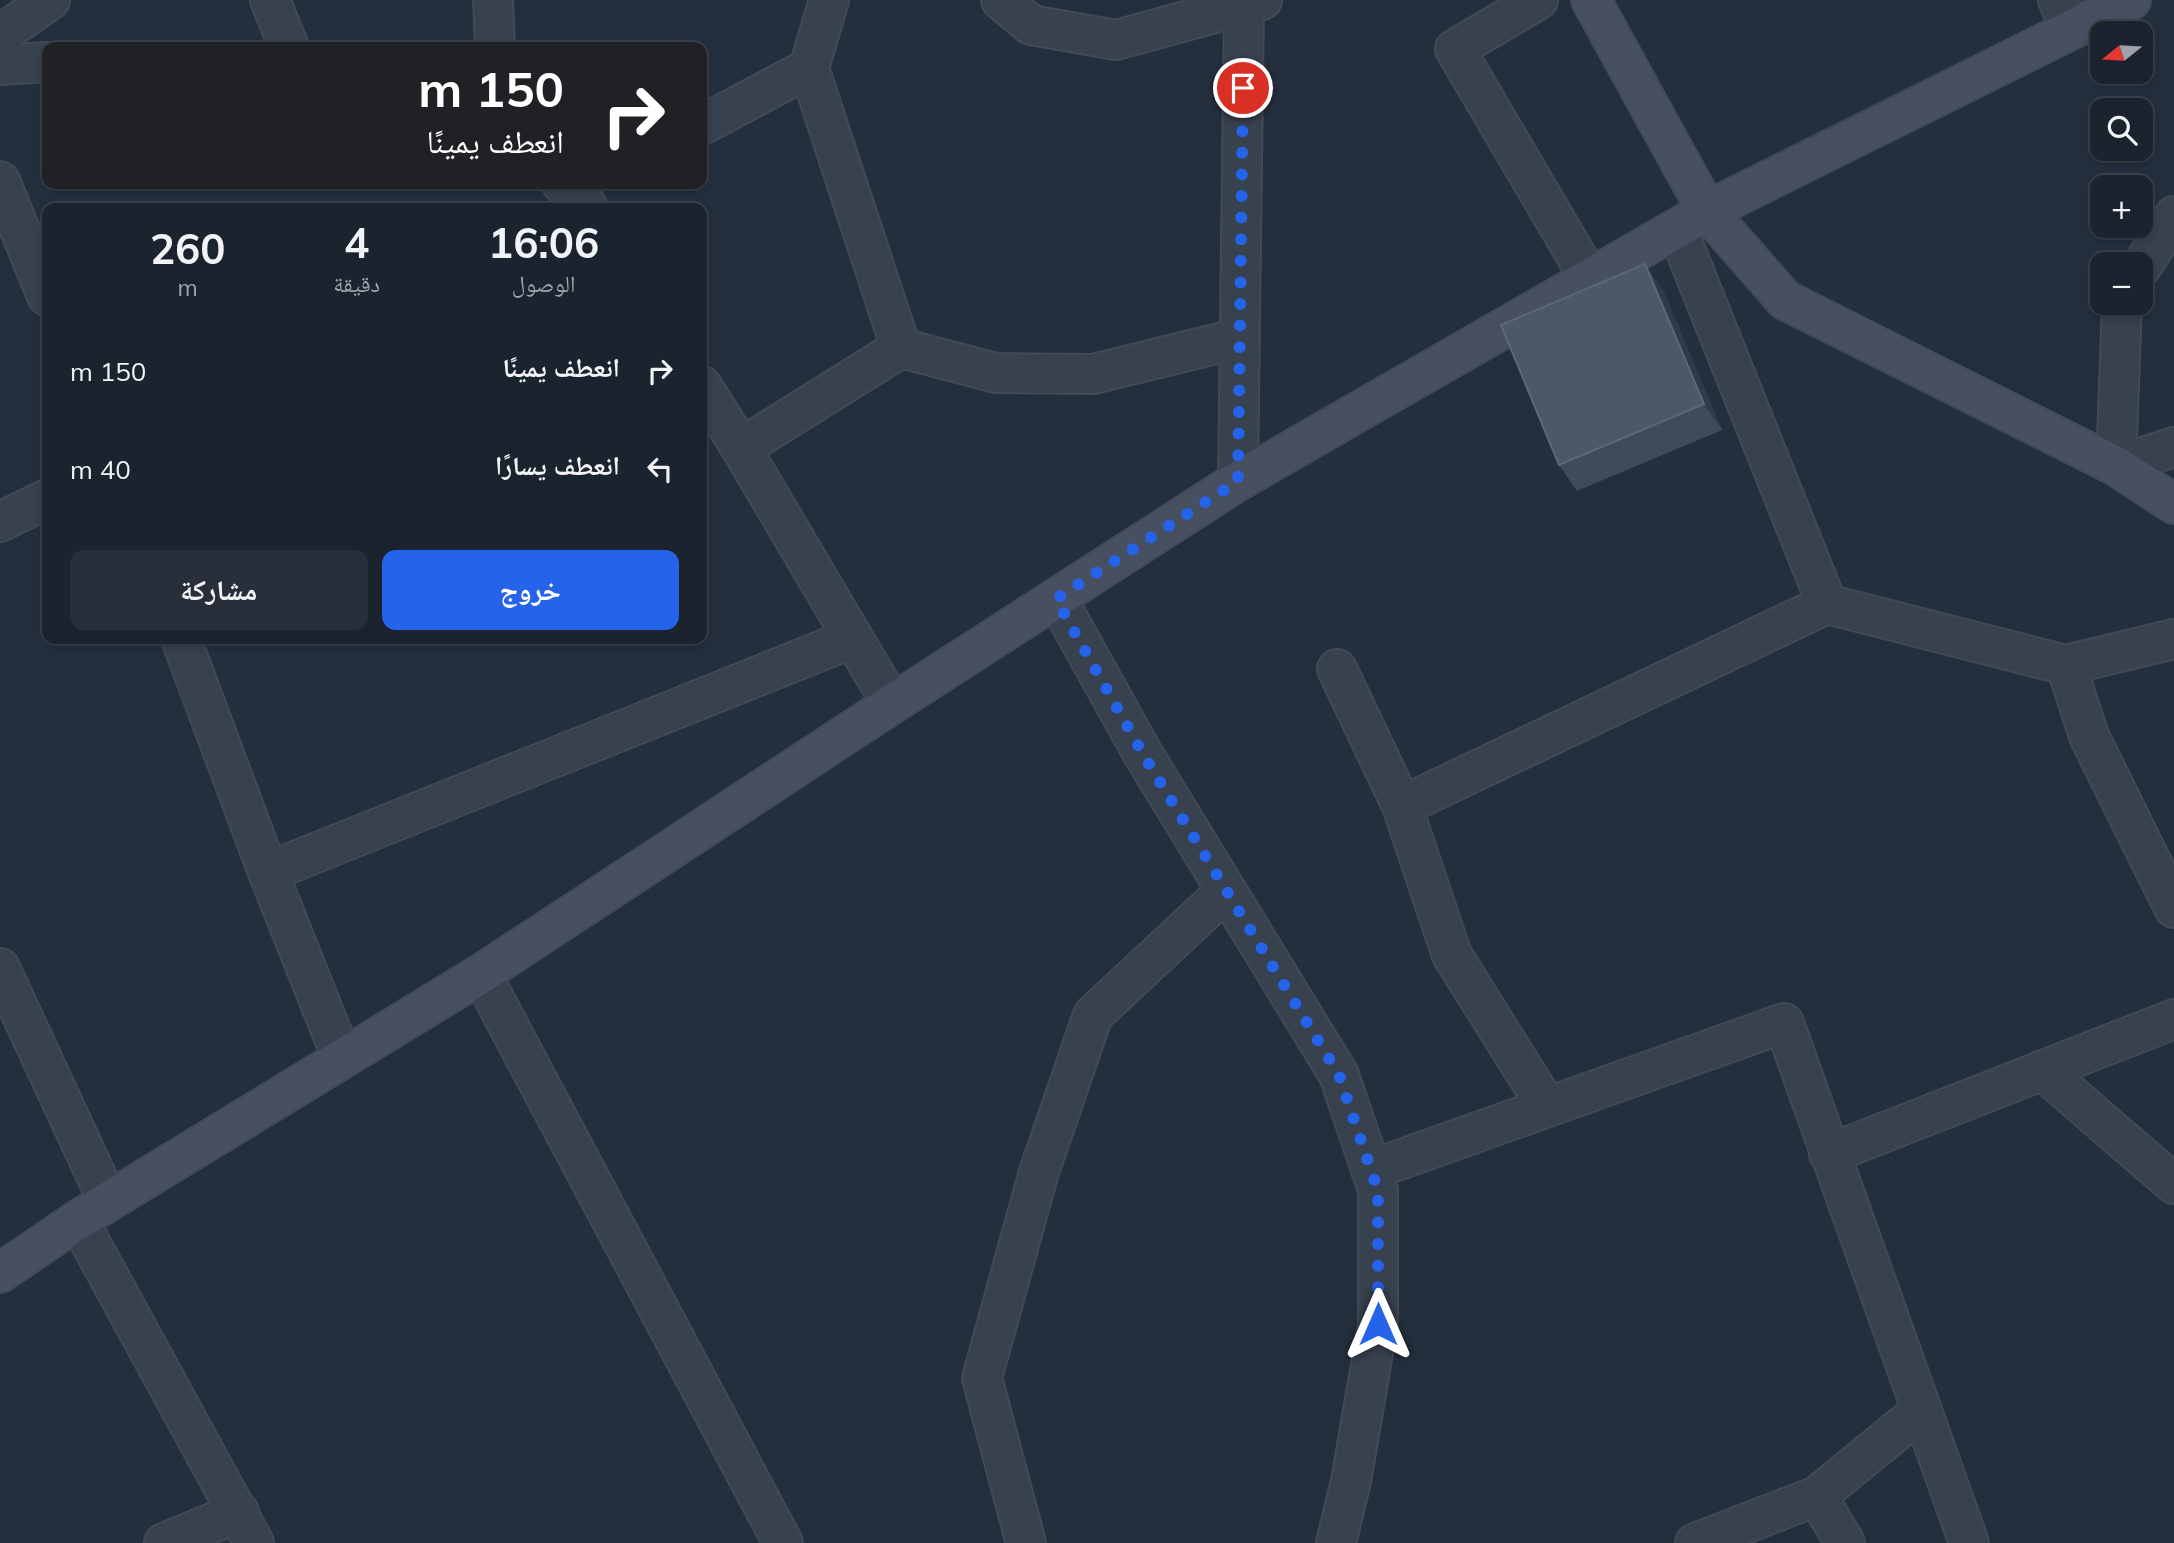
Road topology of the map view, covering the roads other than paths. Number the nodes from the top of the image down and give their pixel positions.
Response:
1 (50, 0) edge
2 (270, 0) edge
3 (492, 0) edge
4 (829, 0) edge
5 (1001, 0) edge
6 (1538, 0) edge
7 (1591, 0) edge
8 (2131, 0) edge
9 (1253, 2) edge
10 (2064, 15) edge
11 (0, 35) edge
12 (287, 42) edge
13 (495, 42) edge
14 (42, 62) edge
15 (0, 65) edge
16 (808, 68) junction
17 (707, 122) edge
18 (0, 181) edge
19 (2174, 216) edge
20 (1692, 220) junction
21 (2151, 252) edge
22 (1590, 279) junction
23 (42, 284) edge
24 (2122, 315) edge
25 (1240, 338) junction
26 (901, 348) junction
27 (707, 394) edge
28 (2174, 447) edge
29 (741, 448) junction
30 (2116, 466) junction
31 (1238, 481) junction
32 (42, 501) edge
33 (2174, 504) edge
34 (0, 522) edge
35 (1056, 599) junction
36 (1827, 604) junction
37 (853, 638) junction
38 (2174, 639) edge
39 (183, 644) edge
40 (2066, 665) junction
41 (1337, 669) dead end
42 (892, 704) junction
43 (1402, 806) junction
44 (268, 872) junction
45 (1226, 891) junction
46 (2174, 908) edge
47 (0, 968) edge
48 (481, 974) junction
49 (2174, 1019) edge
50 (342, 1058) junction
51 (2042, 1070) junction
52 (1547, 1107) junction
53 (1829, 1154) junction
54 (1371, 1170) junction
55 (2174, 1184) edge
56 (93, 1210) junction
57 (0, 1273) edge
58 (1921, 1411) junction
59 (1816, 1496) junction
60 (246, 1528) edge
61 (164, 1543) edge
62 (783, 1543) edge
63 (1026, 1543) edge
64 (1336, 1543) edge
65 (1695, 1543) edge
66 (1845, 1543) edge
67 (1969, 1543) edge

1 - 11 street
2 - 12 street
3 - 13 street
4 - 16 street
5 - 9 street
6 - 22 street
7 - 20 street
8 - 10 street
9 - 25 street
10 - 20 street
14 - 15 street
16 - 17 street
16 - 26 street
18 - 23 street
19 - 21 street
20 - 22 street
20 - 30 street
20 - 36 street
22 - 31 street
24 - 30 street
25 - 26 street
25 - 31 street
26 - 29 street
27 - 29 street
28 - 30 street
29 - 37 street
30 - 33 street
31 - 35 street
32 - 34 street
35 - 42 street
35 - 45 street
36 - 40 street
36 - 43 street
37 - 42 street
37 - 44 street
38 - 40 street
39 - 44 street
40 - 46 street
41 - 43 street
42 - 48 street
43 - 52 street
44 - 50 street
45 - 54 street
45 - 63 street
47 - 56 street
48 - 50 street
48 - 62 street
49 - 51 street
50 - 56 street
51 - 53 street
51 - 55 street
52 - 53 street
52 - 54 street
53 - 58 street
54 - 64 street
56 - 57 street
56 - 60 street
58 - 59 street
58 - 67 street
59 - 65 street
59 - 66 street
60 - 61 street

